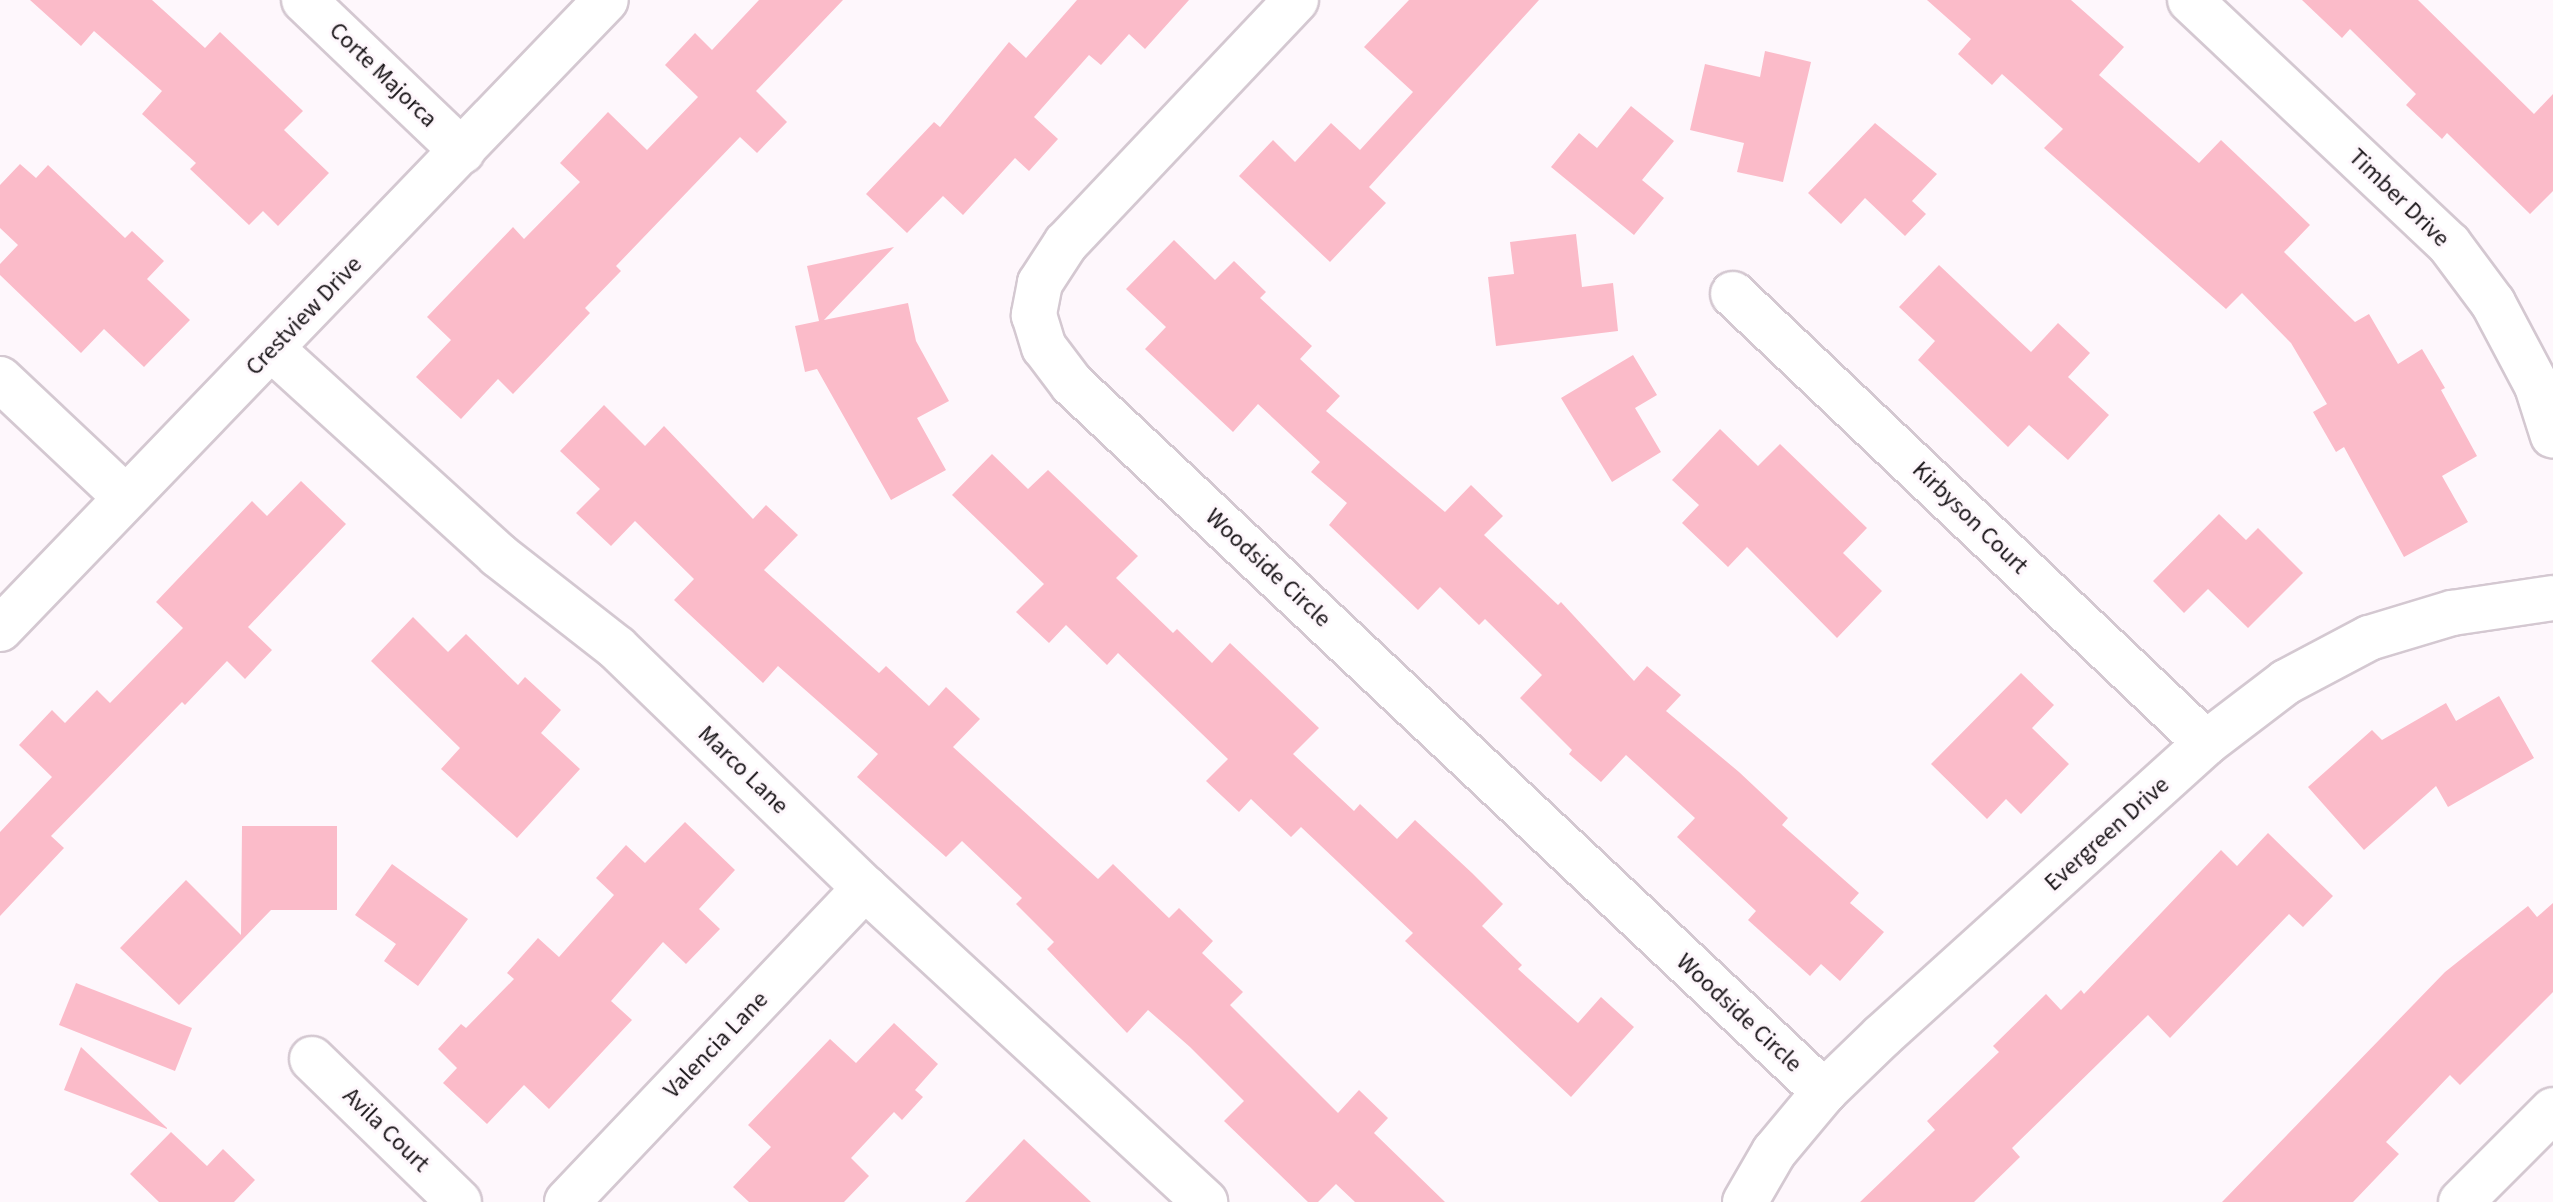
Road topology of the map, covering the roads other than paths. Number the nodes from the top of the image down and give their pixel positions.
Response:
1 (304, 0) edge
2 (606, 0) edge
3 (1296, 0) edge
4 (2190, 0) edge
5 (462, 151) junction
6 (1733, 294) dead end
7 (272, 349) junction
8 (0, 379) edge
9 (2553, 436) edge
10 (125, 497) junction
11 (2553, 598) edge
12 (0, 629) edge
13 (2206, 743) junction
14 (865, 888) junction
15 (312, 1059) dead end
16 (1824, 1092) junction
17 (2553, 1110) edge
18 (459, 1202) edge
19 (567, 1202) edge
20 (1205, 1202) edge
21 (1745, 1202) edge
22 (2461, 1202) edge

1 - 5 street, Corte Majorca
2 - 5 street, Crestview Drive
3 - 16 street, Woodside Circle
4 - 9 street, Timber Drive
5 - 7 street, Crestview Drive
6 - 13 street, Kirbyson Court
7 - 10 street, Crestview Drive
7 - 14 street, Marco Lane
8 - 10 street
10 - 12 street, Crestview Drive
11 - 13 street, Evergreen Drive
13 - 16 street, Evergreen Drive
14 - 19 street, Valencia Lane
14 - 20 street, Marco Lane
15 - 18 street, Avila Court
16 - 21 street, Evergreen Drive
17 - 22 street

